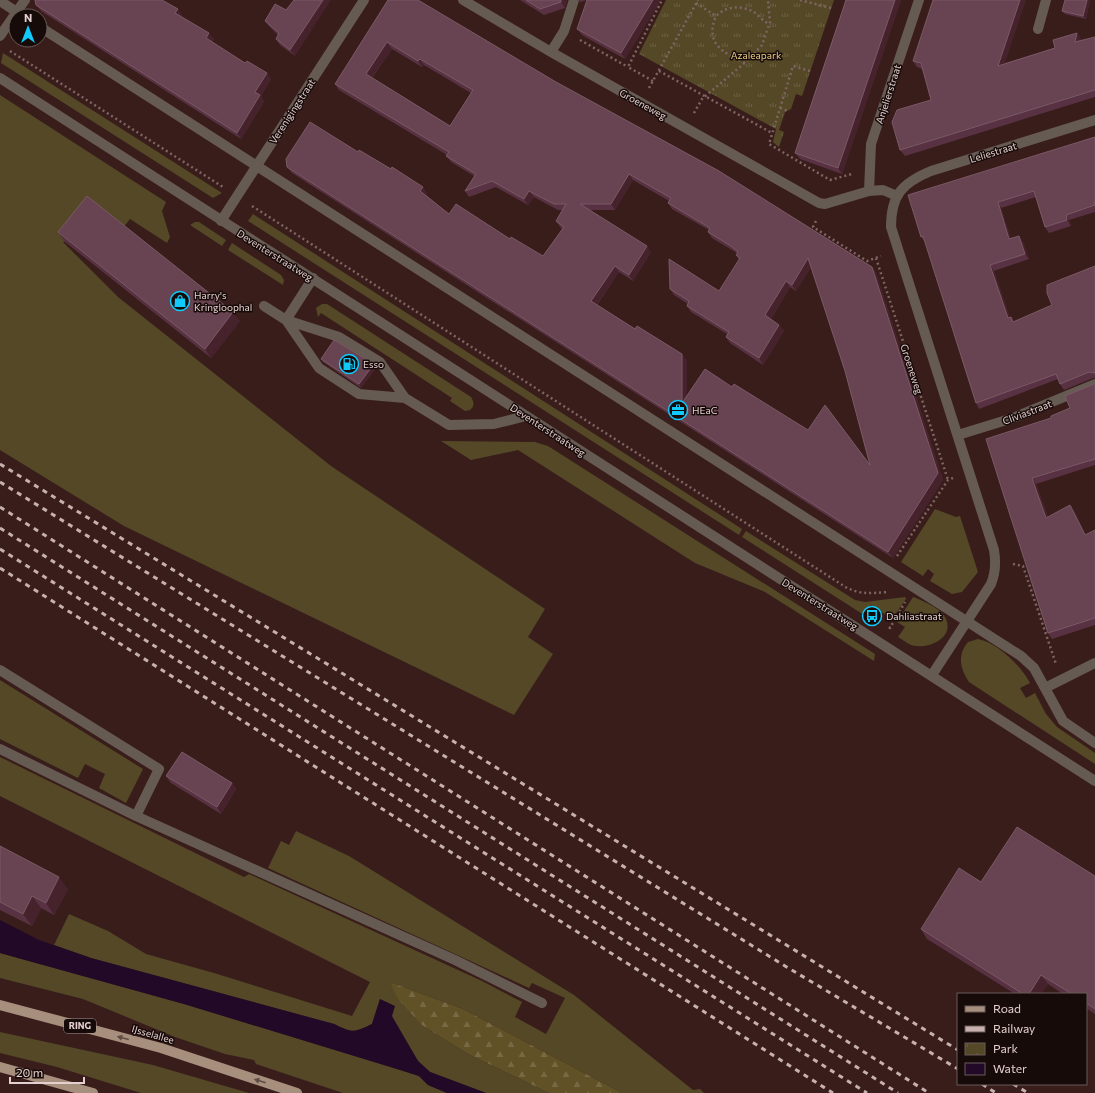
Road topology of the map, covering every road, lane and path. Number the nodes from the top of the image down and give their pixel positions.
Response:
1 (364, 0) edge
2 (463, 0) edge
3 (574, 0) edge
4 (662, 0) edge
5 (768, 0) edge
6 (800, 0) edge
7 (919, 0) edge
8 (1046, 0) edge
9 (0, 1) edge
10 (697, 1) edge
11 (11, 8) edge
12 (831, 8) dead end
13 (716, 16) junction
14 (769, 24) junction
15 (8, 27) edge
16 (1038, 29) dead end
17 (564, 31) junction
18 (48, 32) edge
19 (0, 36) edge
20 (7, 49) dead end
21 (552, 52) junction
22 (745, 63) junction
23 (628, 67) junction
24 (659, 71) junction
25 (810, 71) dead end
26 (0, 78) edge
27 (653, 81) junction
28 (706, 97) junction
29 (641, 103) junction
30 (780, 108) junction
31 (788, 111) dead end
32 (1095, 120) edge
33 (685, 128) junction
34 (772, 133) junction
35 (257, 166) junction
36 (870, 170) junction
37 (869, 191) junction
38 (237, 196) junction
39 (897, 196) junction
40 (825, 204) junction
41 (221, 221) junction
42 (899, 251) junction
43 (876, 258) junction
44 (312, 278) junction
45 (264, 306) dead end
46 (286, 320) junction
47 (1095, 384) edge
48 (405, 398) junction
49 (526, 416) junction
50 (958, 435) junction
51 (970, 472) junction
52 (948, 480) junction
53 (996, 561) junction
54 (888, 572) junction
55 (914, 588) junction
56 (967, 620) junction
57 (884, 624) dead end
58 (1095, 663) edge
59 (0, 670) edge
60 (932, 675) junction
61 (1061, 680) junction
62 (1045, 688) junction
63 (1095, 743) edge
64 (0, 749) edge
65 (1095, 781) edge
66 (136, 816) junction
67 (542, 1003) dead end
68 (0, 1005) edge
69 (0, 1067) edge
70 (93, 1093) edge
71 (297, 1093) edge

1 - 35 street, Verenigingstraat
2 - 21 street, Groeneweg
3 - 17 street
4 - 23 path
5 - 14 path
6 - 12 path
7 - 36 street, Anjelierstraat
8 - 16 street
9 - 11 street
10 - 13 path
10 - 24 path
13 - 14 path
13 - 22 path
14 - 22 path
15 - 19 street
17 - 21 street
17 - 23 path
18 - 35 street
20 - 38 path
21 - 29 street, Groeneweg
22 - 28 path
23 - 27 path
24 - 27 path
24 - 28 path
25 - 30 path
26 - 41 street, Deventerstraatweg
27 - 29 path
28 - 33 path
28 - 34 path
29 - 33 street, Groeneweg
30 - 31 path
30 - 34 path
32 - 39 street, Leliestraat
33 - 40 street, Groeneweg
34 - 36 path
35 - 38 street, Verenigingstraat
35 - 54 street
36 - 37 street, Anjelierstraat
37 - 39 street
37 - 40 street
38 - 41 street, Verenigingstraat
38 - 55 path
39 - 42 street
40 - 43 path
41 - 44 street, Deventerstraatweg
42 - 43 path
42 - 50 street
43 - 52 path, Groeneweg
44 - 46 street
44 - 49 street, Deventerstraatweg
45 - 46 street
46 - 48 street
46 - 48 street
47 - 50 street, Cliviastraat
48 - 49 street
49 - 60 street, Deventerstraatweg
50 - 51 street
51 - 52 path
51 - 53 street
52 - 54 path
53 - 56 street
53 - 61 path
54 - 55 street
55 - 56 street
55 - 57 path
56 - 60 street
56 - 62 street
58 - 61 street
59 - 66 street
60 - 65 street, Deventerstraatweg
61 - 62 street
62 - 63 street
64 - 66 street
66 - 67 street
71 -> 68 main road, IJsselallee / RING
69 - 70 main road

